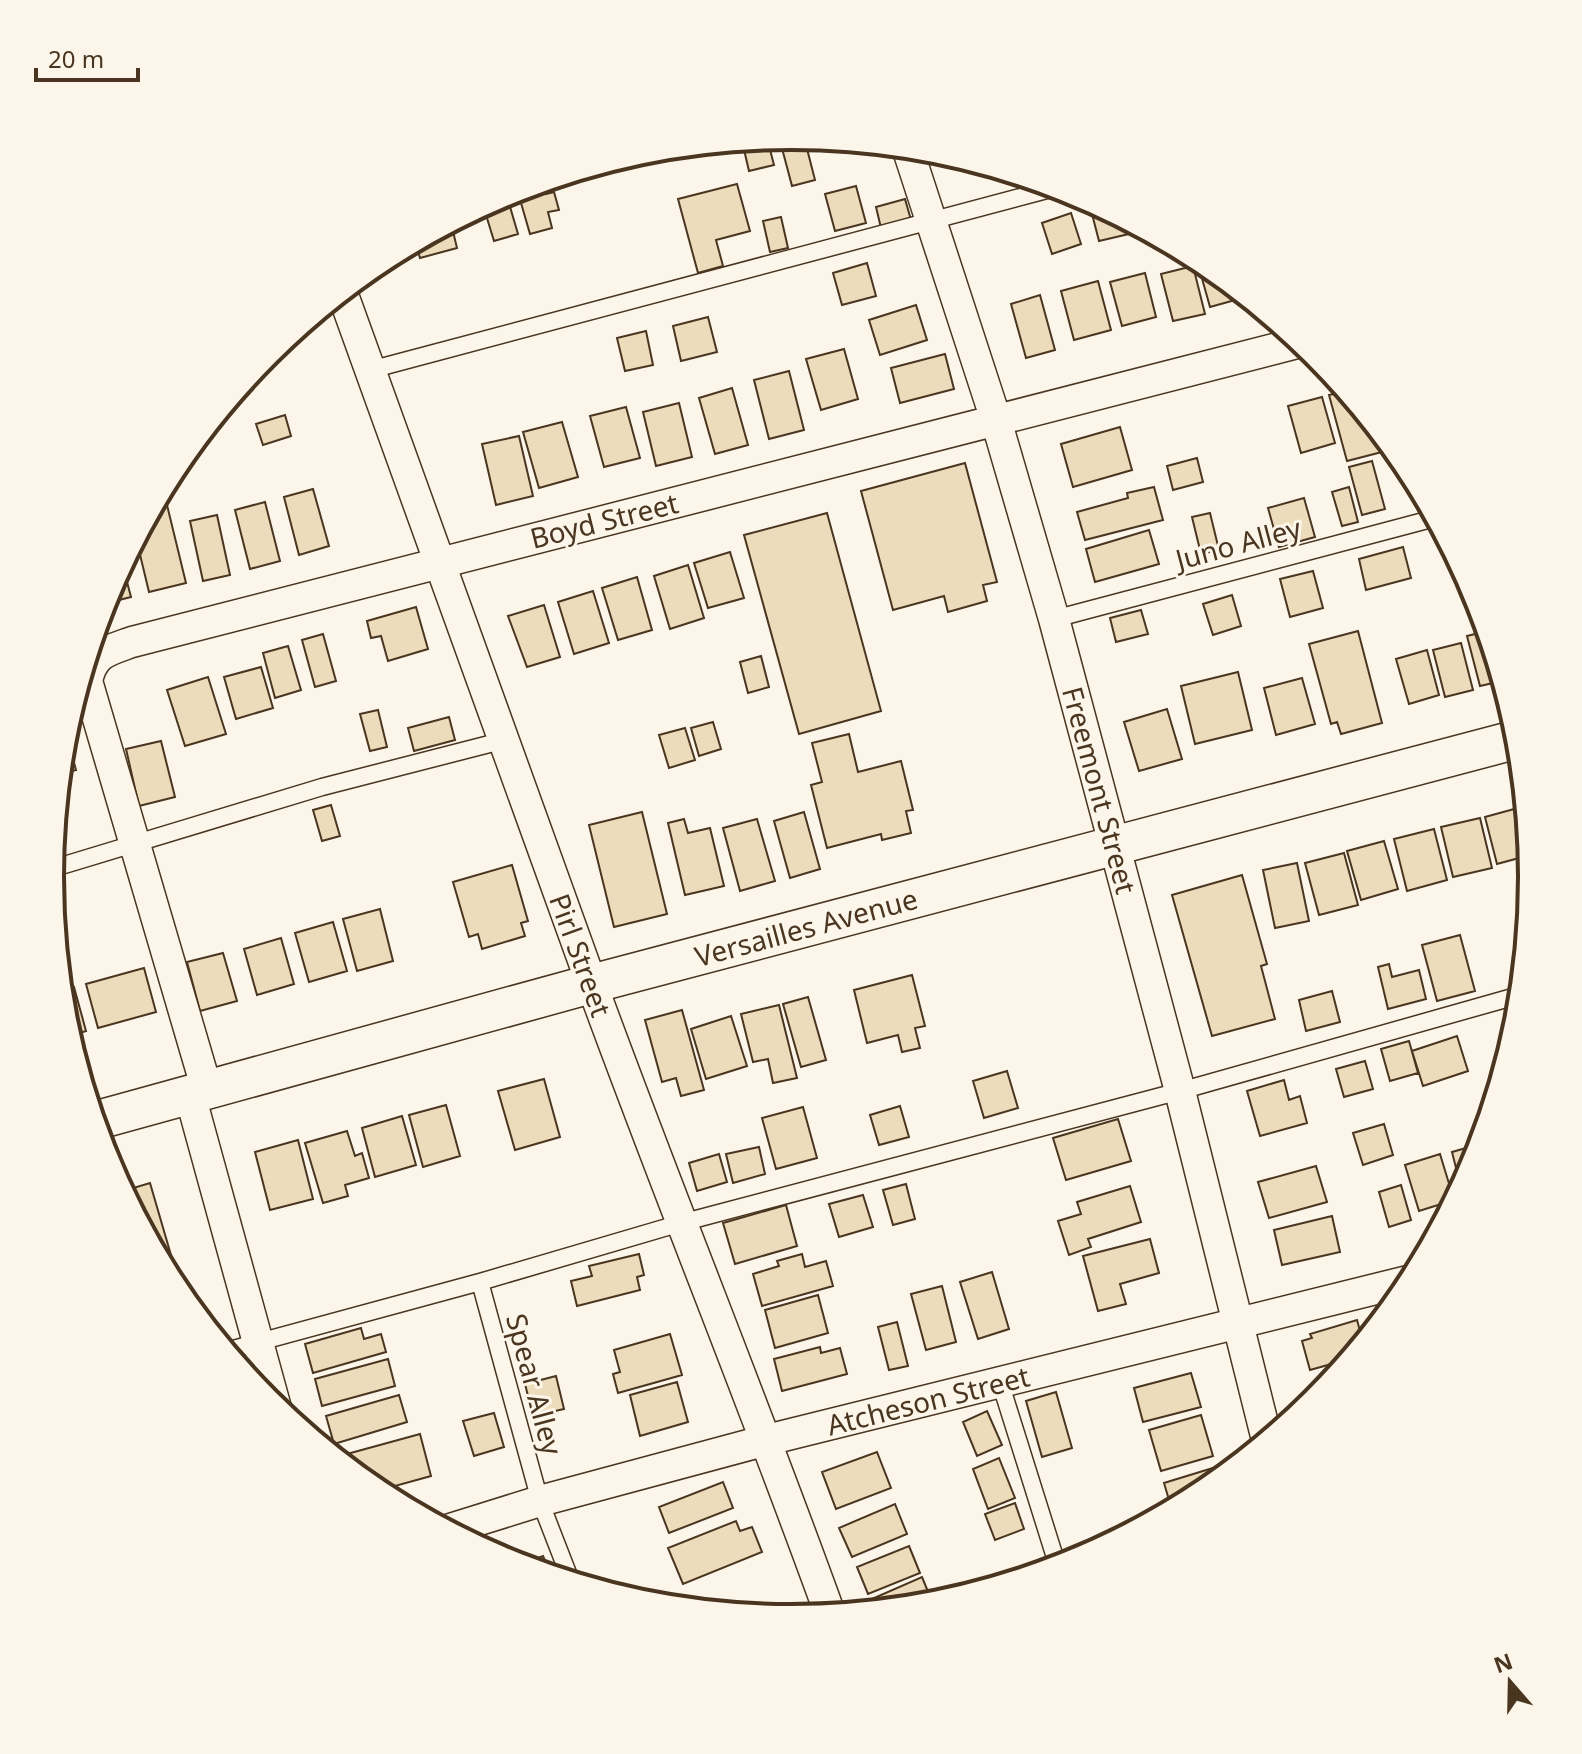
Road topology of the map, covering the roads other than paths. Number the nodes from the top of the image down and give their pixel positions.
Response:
1 (911, 160) edge
2 (1036, 193) edge
3 (931, 221) junction
4 (346, 302) edge
5 (1287, 346) edge
6 (370, 370) junction
7 (996, 420) junction
8 (1425, 521) edge
9 (441, 562) junction
10 (1054, 619) junction
11 (99, 655) edge
12 (89, 688) edge
13 (505, 740) junction
14 (1505, 742) edge
15 (134, 842) junction
16 (1115, 846) junction
17 (65, 865) edge
18 (591, 984) junction
19 (1507, 999) edge
20 (1180, 1091) junction
21 (198, 1092) junction
22 (105, 1118) edge
23 (681, 1223) junction
24 (480, 1282) junction
25 (1392, 1285) edge
26 (1239, 1322) junction
27 (257, 1343) junction
28 (237, 1348) edge
29 (268, 1382) edge
30 (1000, 1382) junction
31 (1264, 1429) edge
32 (767, 1440) junction
33 (540, 1501) junction
34 (462, 1525) edge
35 (1054, 1554) edge
36 (566, 1568) edge
37 (826, 1603) edge

1 - 3 street, Freemont Street
2 - 3 lane
3 - 6 lane
3 - 7 street, Freemont Street
4 - 6 street, Pirl Street
5 - 7 street, Boyd Street
6 - 9 street, Pirl Street
7 - 9 street, Boyd Street
7 - 10 street, Freemont Street
8 - 10 lane, Juno Alley
9 - 11 street, Boyd Street
9 - 13 street, Pirl Street
10 - 16 street, Freemont Street
12 - 15 street, Boyd Street
13 - 15 lane
13 - 18 street, Pirl Street
14 - 16 street, Versailles Avenue
15 - 17 lane
15 - 21 street, Boyd Street
16 - 18 street, Versailles Avenue
16 - 20 street, Freemont Street
18 - 21 street, Versailles Avenue
18 - 23 street, Pirl Street
19 - 20 lane
20 - 23 lane
20 - 26 street, Freemont Street
21 - 22 street, Versailles Avenue
21 - 27 street, Boyd Street
23 - 24 lane
23 - 32 street, Pirl Street
24 - 27 lane
24 - 33 lane, Spear Alley
25 - 26 street, Atcheson Street
26 - 30 street, Atcheson Street
26 - 31 street, Freemont Street
27 - 28 lane
27 - 29 street, Boyd Street
30 - 32 street, Atcheson Street
30 - 35 lane
32 - 33 street, Atcheson Street
32 - 37 street, Pirl Street
33 - 34 street, Atcheson Street
33 - 36 lane, Spear Alley

